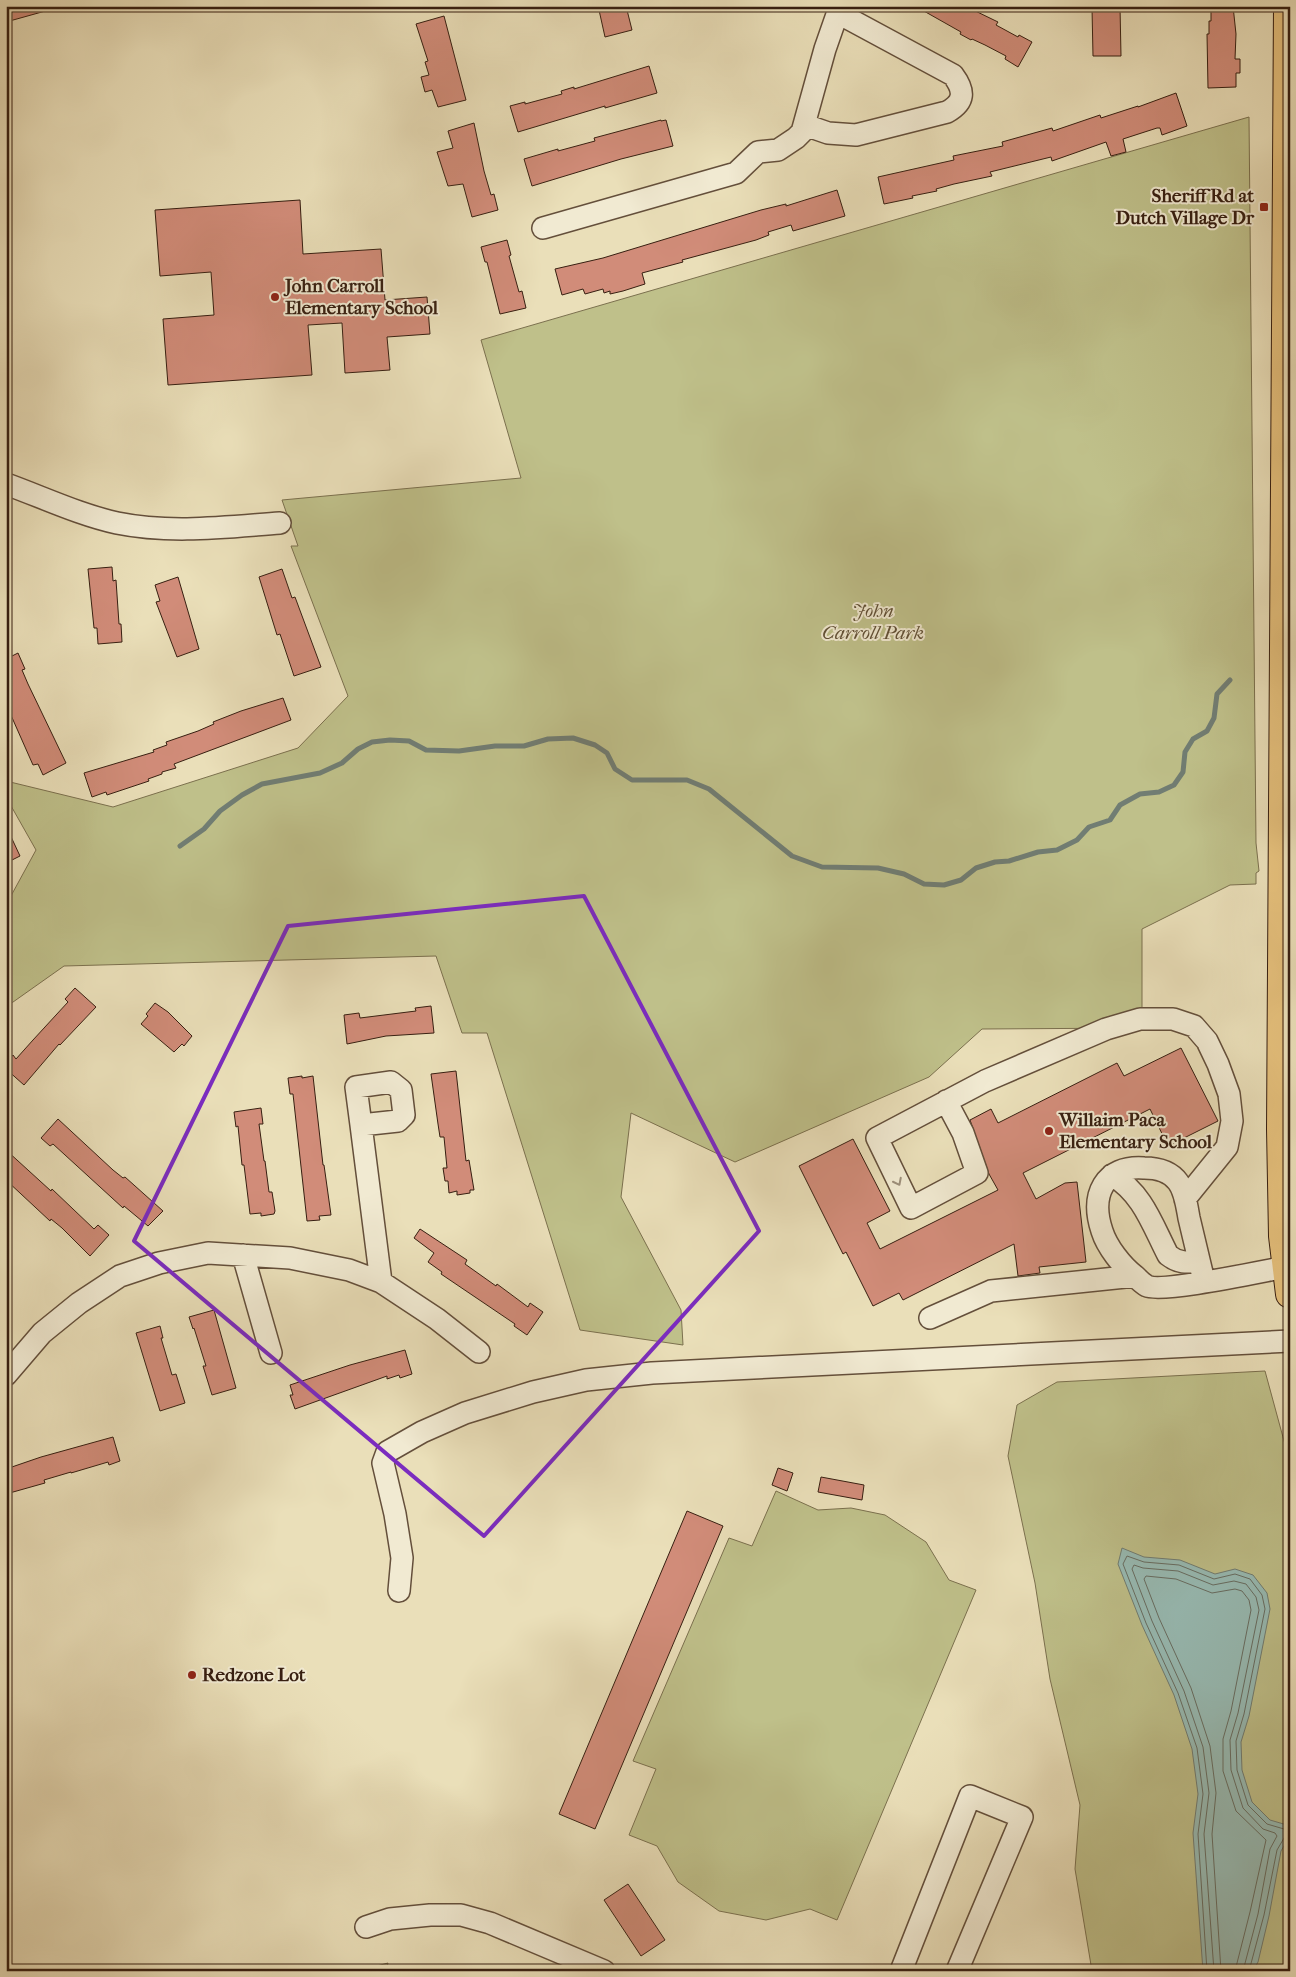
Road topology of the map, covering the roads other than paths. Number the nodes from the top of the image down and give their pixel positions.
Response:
1 (1288, 6) edge
2 (839, 9) edge
3 (805, 125) junction
4 (1289, 187) edge
5 (543, 228) dead end
6 (6, 484) edge
7 (280, 523) dead end
8 (946, 1101) junction
9 (361, 1125) dead end
10 (1112, 1176) junction
11 (1185, 1199) junction
12 (243, 1255) junction
13 (1286, 1267) junction
14 (1201, 1271) junction
15 (1135, 1276) junction
16 (381, 1282) junction
17 (1290, 1294) edge
18 (930, 1318) dead end
19 (1290, 1341) edge
20 (479, 1352) dead end
21 (271, 1353) dead end
22 (6, 1375) edge
23 (399, 1591) dead end
24 (366, 1927) dead end
25 (604, 1971) edge
26 (901, 1971) edge
27 (957, 1971) edge

1 - 4 main road
2 - 3 street
2 - 3 street
3 - 5 street
4 - 13 main road
6 - 7 street
8 -> 8 street
8 - 11 street
9 - 16 street
10 - 11 street
10 - 14 street
10 - 15 street
11 - 14 street
12 - 16 street
12 - 21 street
12 - 22 street
13 - 14 street
13 - 17 main road
14 - 15 street
15 - 18 street
16 - 20 street
19 - 23 street
24 - 25 street
26 - 27 street

